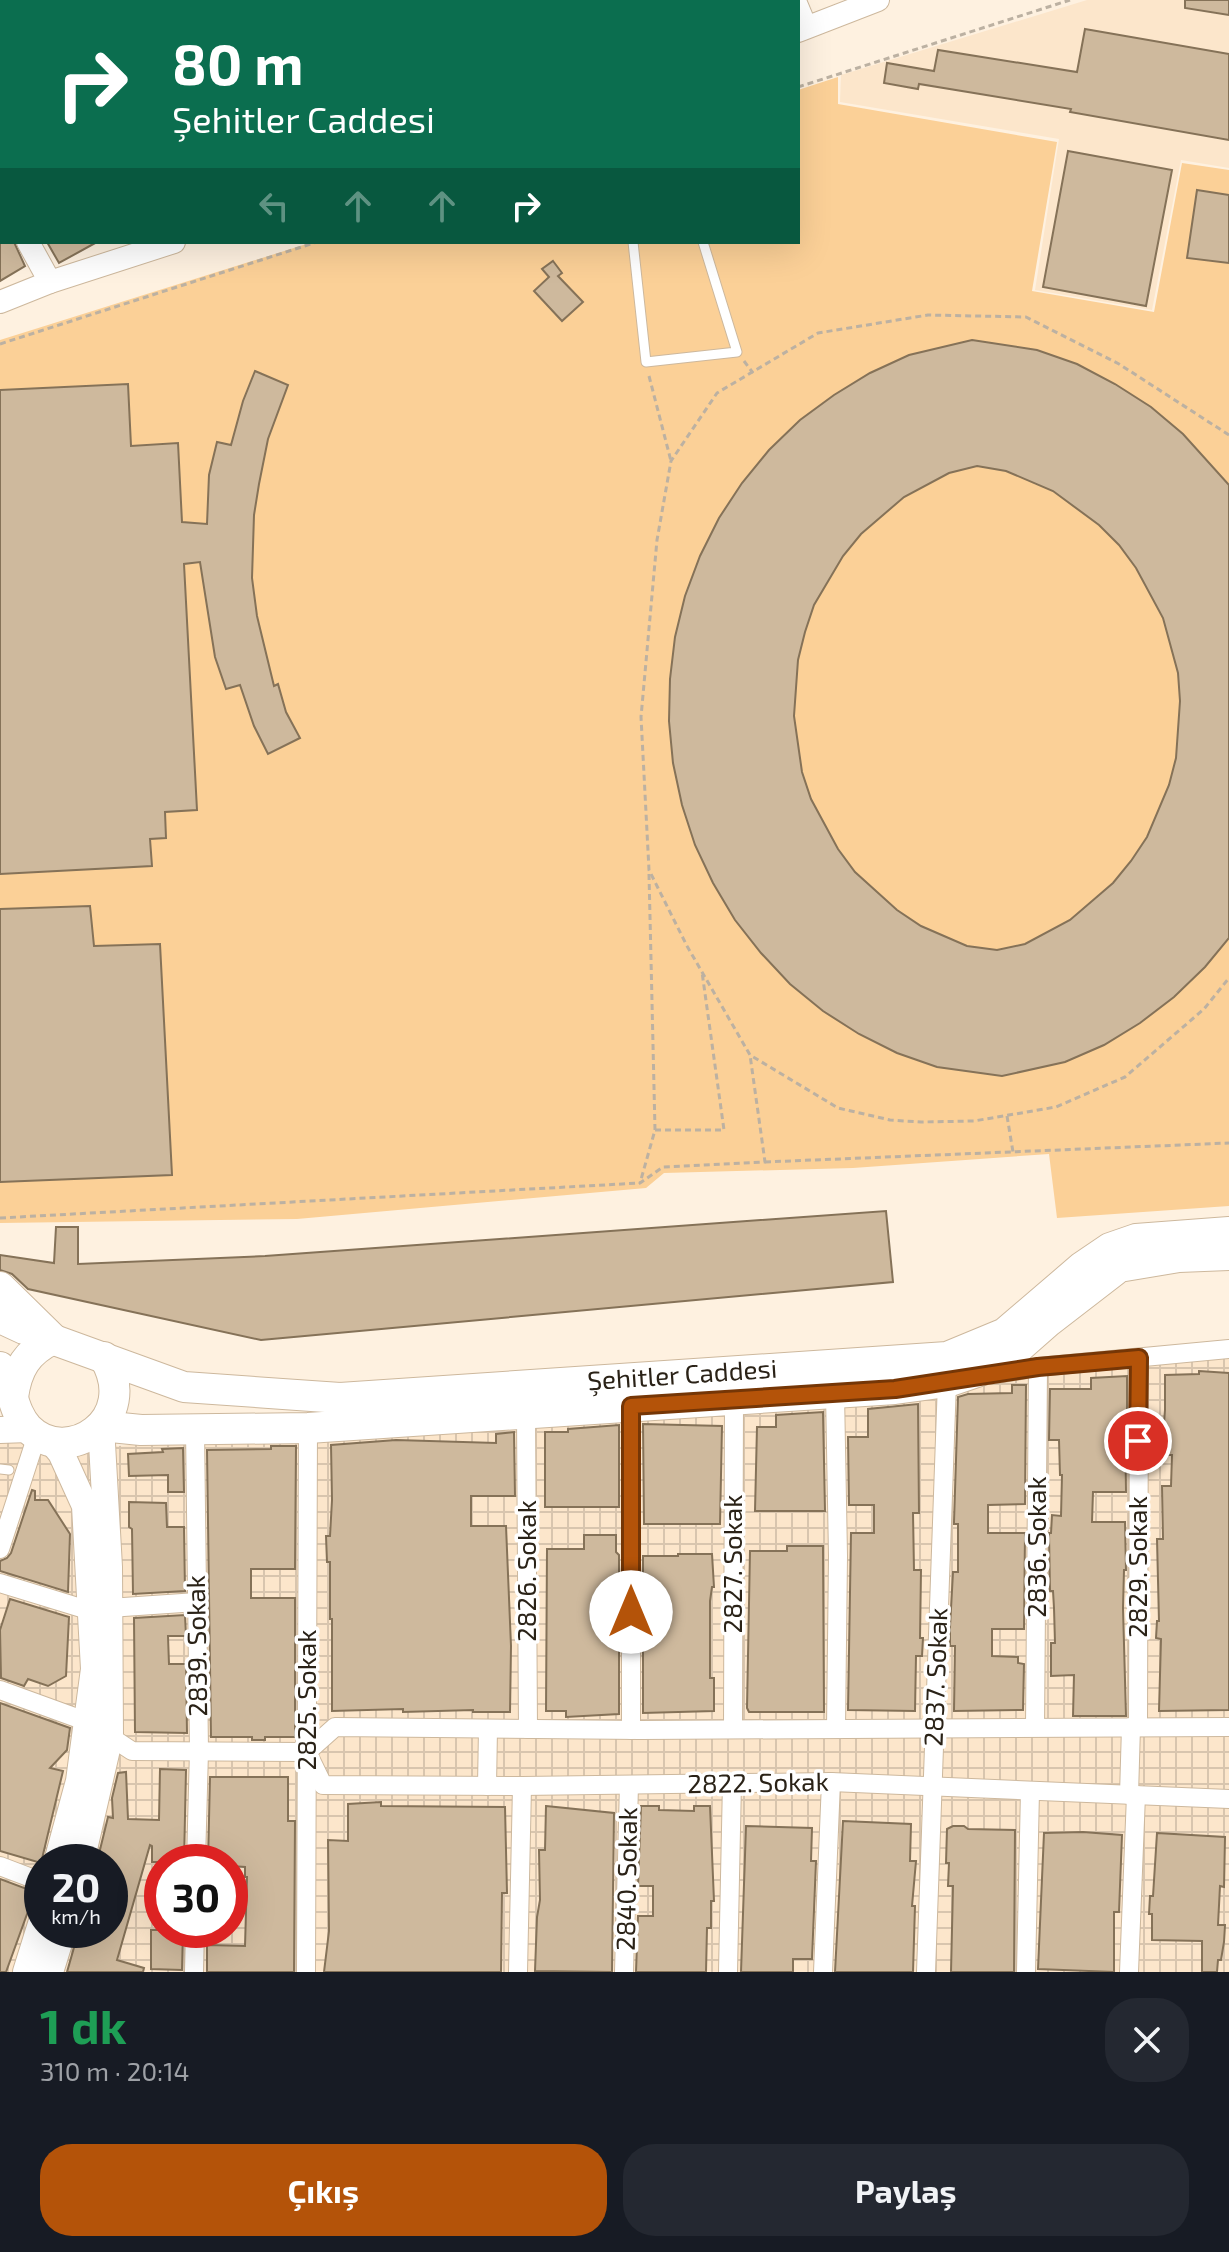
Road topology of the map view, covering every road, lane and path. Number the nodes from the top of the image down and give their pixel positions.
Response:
1 (878, 0) edge
2 (1070, 0) edge
3 (803, 29) edge
4 (800, 86) edge
5 (29, 244) edge
6 (162, 244) edge
7 (311, 244) edge
8 (633, 244) edge
9 (704, 244) edge
10 (50, 282) junction
11 (0, 302) edge
12 (0, 344) edge
13 (646, 362) junction
14 (1229, 435) edge
15 (671, 461) junction
16 (649, 870) junction
17 (701, 970) junction
18 (1229, 978) edge
19 (750, 1055) junction
20 (1007, 1116) junction
21 (655, 1130) junction
22 (1229, 1143) edge
23 (1013, 1153) junction
24 (765, 1162) junction
25 (640, 1183) junction
26 (0, 1218) edge
27 (1229, 1232) edge
28 (1229, 1255) edge
29 (0, 1287) edge
30 (0, 1318) edge
31 (53, 1339) junction
32 (1229, 1349) edge
33 (104, 1357) junction
34 (1139, 1358) junction
35 (0, 1367) edge
36 (1038, 1367) junction
37 (947, 1382) junction
38 (835, 1393) junction
39 (13, 1397) junction
40 (734, 1400) junction
41 (631, 1406) junction
42 (526, 1413) junction
43 (101, 1426) junction
44 (308, 1428) junction
45 (195, 1429) junction
46 (29, 1434) edge
47 (0, 1549) edge
48 (0, 1583) edge
49 (197, 1602) junction
50 (100, 1610) junction
51 (0, 1690) edge
52 (1035, 1727) junction
53 (1134, 1727) junction
54 (1229, 1727) edge
55 (836, 1728) junction
56 (933, 1728) junction
57 (99, 1729) junction
58 (488, 1729) junction
59 (528, 1729) junction
60 (733, 1729) junction
61 (631, 1730) junction
62 (199, 1751) junction
63 (307, 1752) junction
64 (732, 1782) junction
65 (831, 1782) junction
66 (629, 1785) junction
67 (487, 1786) junction
68 (522, 1786) junction
69 (933, 1787) junction
70 (1030, 1791) junction
71 (1132, 1795) junction
72 (1229, 1799) edge
73 (62, 1844) edge
74 (83, 1844) edge
75 (196, 1844) edge
76 (0, 1866) edge
77 (24, 1875) edge
78 (34, 1948) edge
79 (57, 1948) edge
80 (195, 1948) edge
81 (26, 1972) edge
82 (50, 1972) edge
83 (194, 1972) edge
84 (306, 1972) edge
85 (518, 1972) edge
86 (624, 1972) edge
87 (728, 1972) edge
88 (823, 1972) edge
89 (926, 1972) edge
90 (1026, 1972) edge
91 (1129, 1972) edge

1 - 3 street
2 - 4 path
5 - 10 street
6 - 10 street
7 - 12 path
8 - 13 lane
9 - 13 lane
10 - 11 street
13 - 15 path
14 - 15 path
15 - 16 path
16 - 17 path
16 - 21 path
17 - 19 path
17 - 21 path
18 - 20 path
19 - 20 path
19 - 24 path
20 - 23 path
21 - 25 path
22 - 23 path
23 - 24 path
24 - 25 path
25 - 26 path
27 - 33 main road, Şehitler Caddesi
28 - 37 main road, Şehitler Caddesi
29 - 31 main road
30 - 31 main road, Şehitler Caddesi
31 - 33 main road, Şehitler Caddesi
31 - 39 main road
32 - 34 street
33 - 43 main road
34 - 36 street
34 - 53 street, 2829. Sokak
35 - 39 main road
36 - 37 street
36 - 52 street, 2836. Sokak
37 - 38 main road, Şehitler Caddesi
37 - 56 street, 2837. Sokak
38 - 40 main road, Şehitler Caddesi
38 - 55 street
39 - 46 main road
40 - 41 main road, Şehitler Caddesi
40 - 60 street, 2827. Sokak
41 - 42 main road, Şehitler Caddesi
41 - 61 street
42 - 44 main road, Şehitler Caddesi
42 - 59 street, 2826. Sokak
43 - 45 main road, Şehitler Caddesi
43 - 46 main road, Şehitler Caddesi
43 - 50 main road
44 - 45 main road, Şehitler Caddesi
44 - 63 street, 2825. Sokak
45 - 49 street, 2839. Sokak
46 - 47 street
46 - 50 main road
48 - 50 street
49 - 50 street
49 - 62 street, 2839. Sokak
50 - 57 main road
51 - 57 street
52 - 53 street, 2822. Sokak
52 - 56 street, 2822. Sokak
53 - 54 street, 2822. Sokak
53 - 71 street, 2829. Sokak
55 - 56 street, 2822. Sokak
55 - 60 street, 2822. Sokak
56 - 69 street, 2837. Sokak
57 - 62 street
57 - 73 main road
57 - 74 main road
58 - 59 street, 2822. Sokak
58 - 63 street, 2822. Sokak
58 - 67 street
59 - 61 street, 2822. Sokak
60 - 61 street, 2822. Sokak
62 - 63 street
62 - 75 street, 2839. Sokak
63 - 67 street, 2822. Sokak
63 - 84 street, 2825. Sokak
64 - 65 street, 2822. Sokak
64 - 66 street, 2822. Sokak
64 - 87 street
65 - 69 street, 2822. Sokak
65 - 88 street
66 - 68 street, 2822. Sokak
66 - 86 street, 2840. Sokak
67 - 68 street, 2822. Sokak
68 - 85 street
69 - 70 street, 2822. Sokak
69 - 89 street, 2837. Sokak
70 - 71 street, 2822. Sokak
70 - 90 street
71 - 72 street, 2822. Sokak
71 - 91 street
76 - 77 street
78 - 81 main road
79 - 82 main road
80 - 83 street

